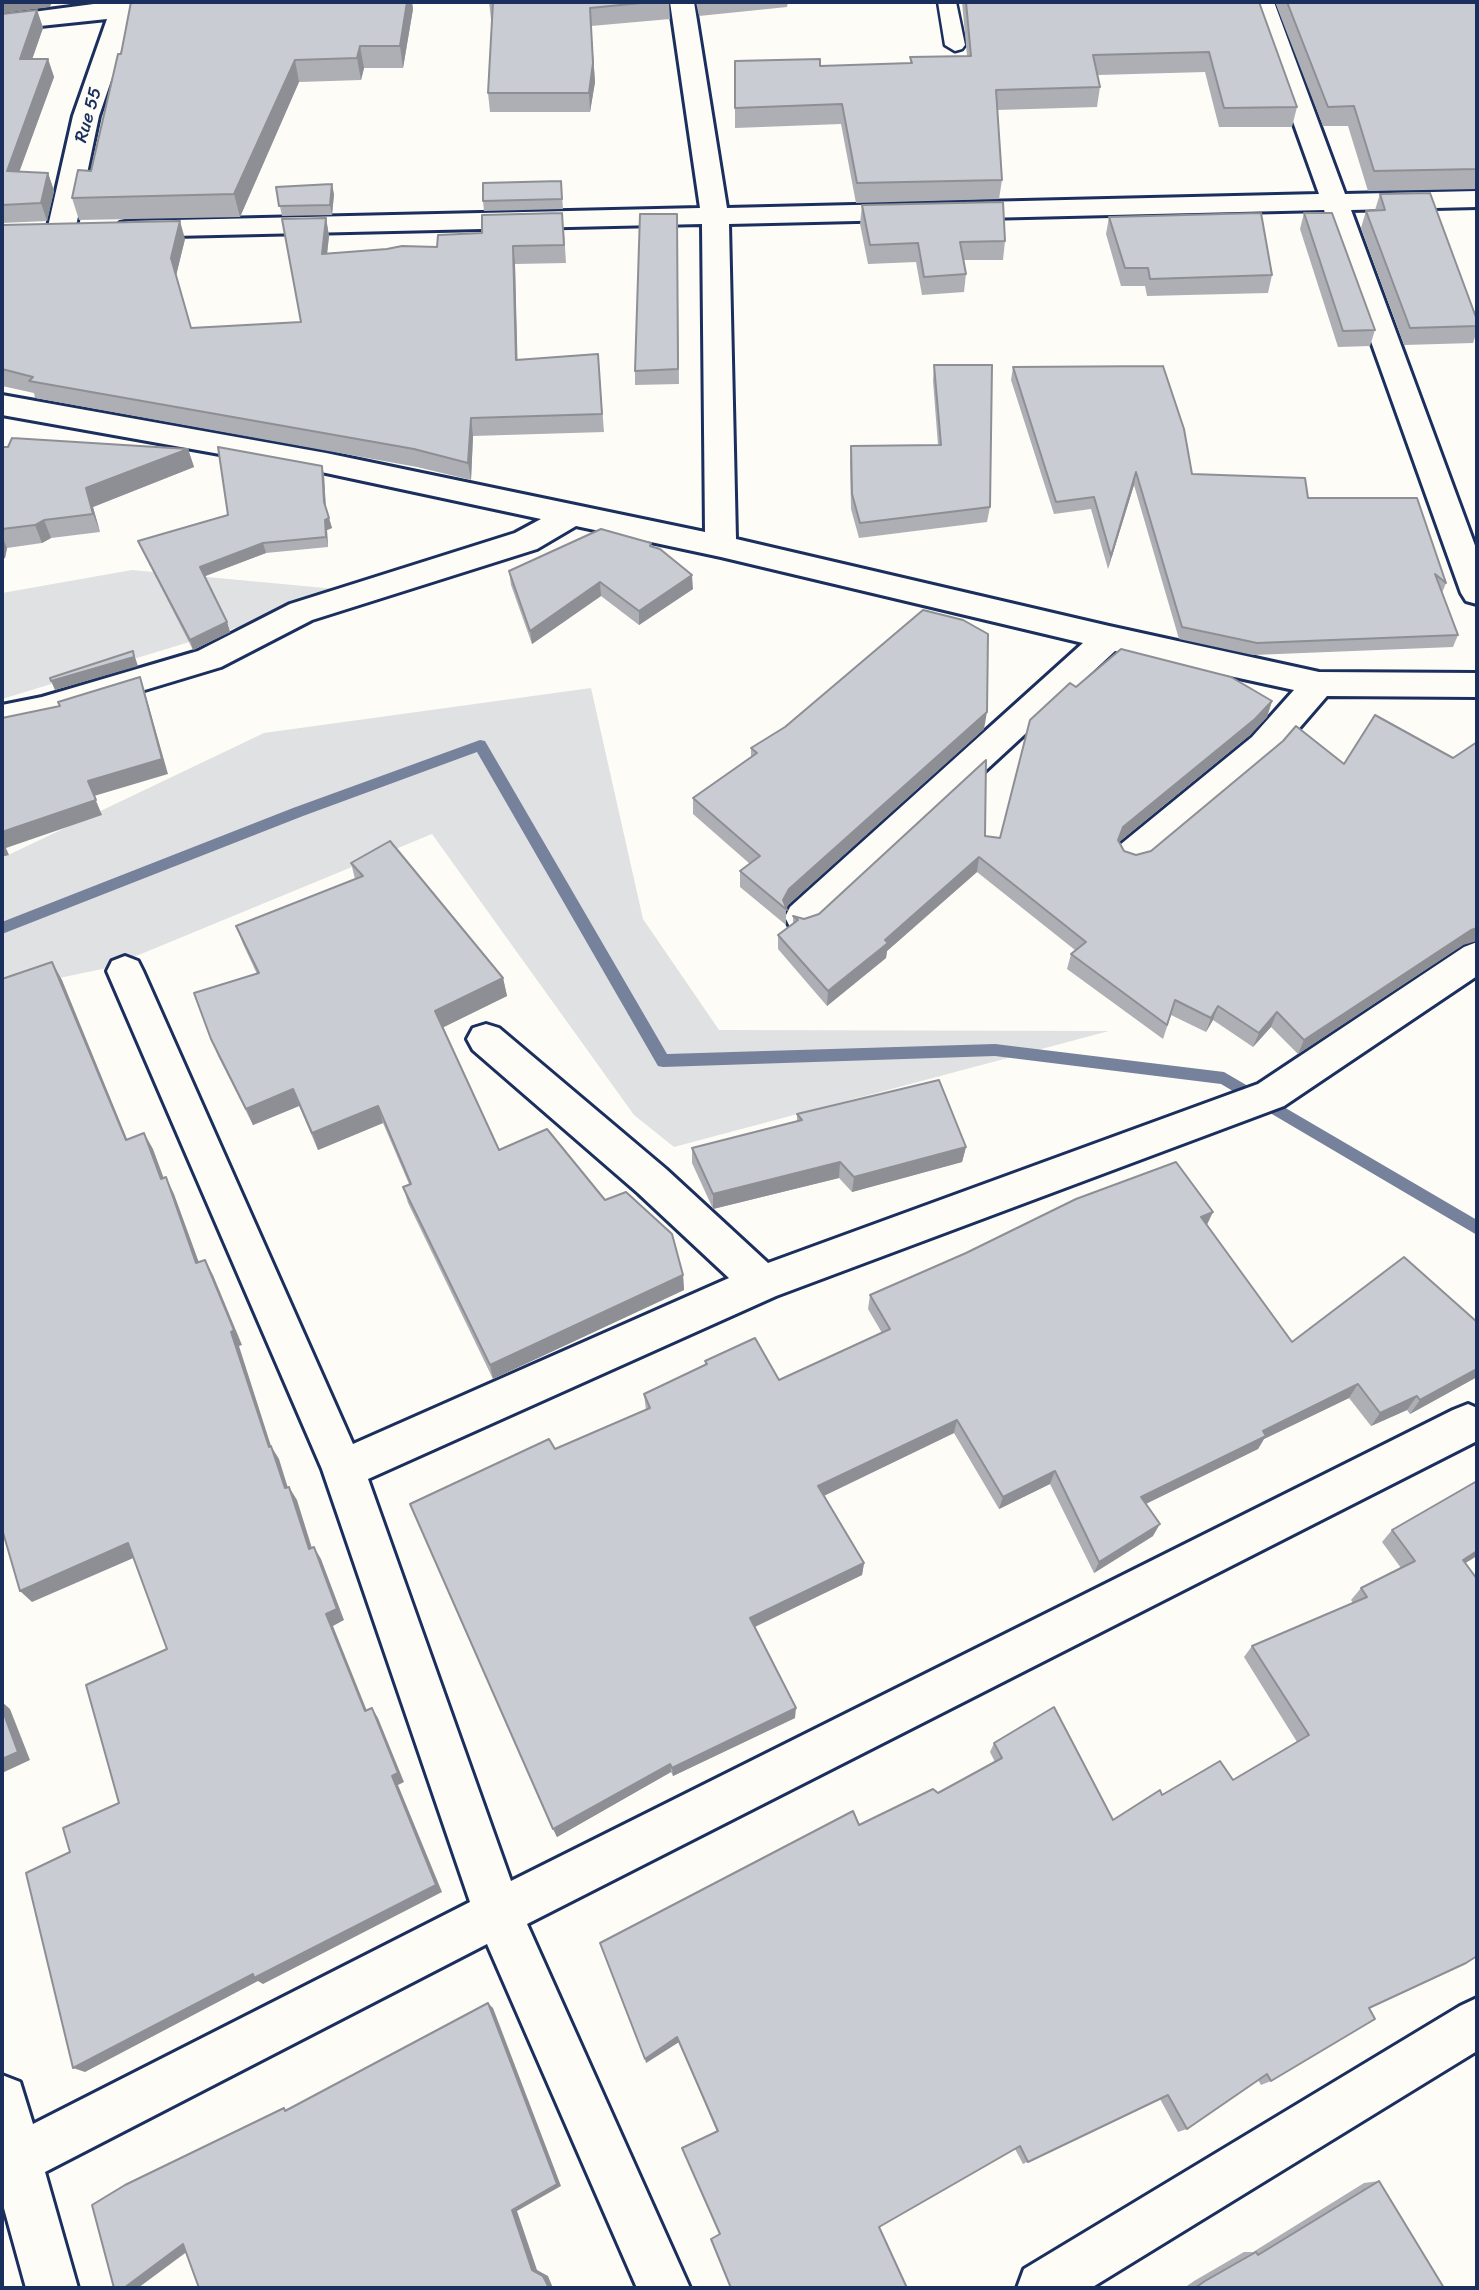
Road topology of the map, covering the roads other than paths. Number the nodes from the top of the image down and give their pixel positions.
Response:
1 (189, 2) edge
2 (682, 2) edge
3 (947, 2) edge
4 (1262, 2) edge
5 (122, 6) edge
6 (2, 23) edge
7 (955, 45) dead end
8 (1477, 199) edge
9 (1336, 202) junction
10 (715, 215) junction
11 (2, 405) edge
12 (572, 515) junction
13 (721, 546) junction
14 (1477, 593) edge
15 (1109, 638) junction
16 (1318, 684) junction
17 (1477, 685) edge
18 (2, 717) edge
19 (1133, 854) edge
20 (803, 917) edge
21 (1477, 957) edge
22 (125, 971) dead end
23 (486, 1039) dead end
24 (762, 1283) junction
25 (1468, 1424) dead end
26 (343, 1469) junction
27 (498, 1913) junction
28 (1477, 2023) edge
29 (2, 2099) edge
30 (9, 2163) edge
31 (52, 2288) edge
32 (664, 2288) edge
33 (1043, 2288) edge

1 - 5 street
2 - 10 street
3 - 7 lane
4 - 9 street
5 - 6 street
5 - 10 street, Rue 55
8 - 9 street
9 - 10 street
9 - 14 street
10 - 13 street
11 - 12 street
12 - 13 street
12 - 18 street
13 - 15 street
15 - 16 street
15 - 20 street
16 - 17 street
16 - 19 street
21 - 24 street
22 - 26 street
23 - 24 street
24 - 26 street
25 - 27 street
26 - 27 street
27 - 30 street
27 - 32 street
28 - 33 street
29 - 30 street
30 - 31 street

